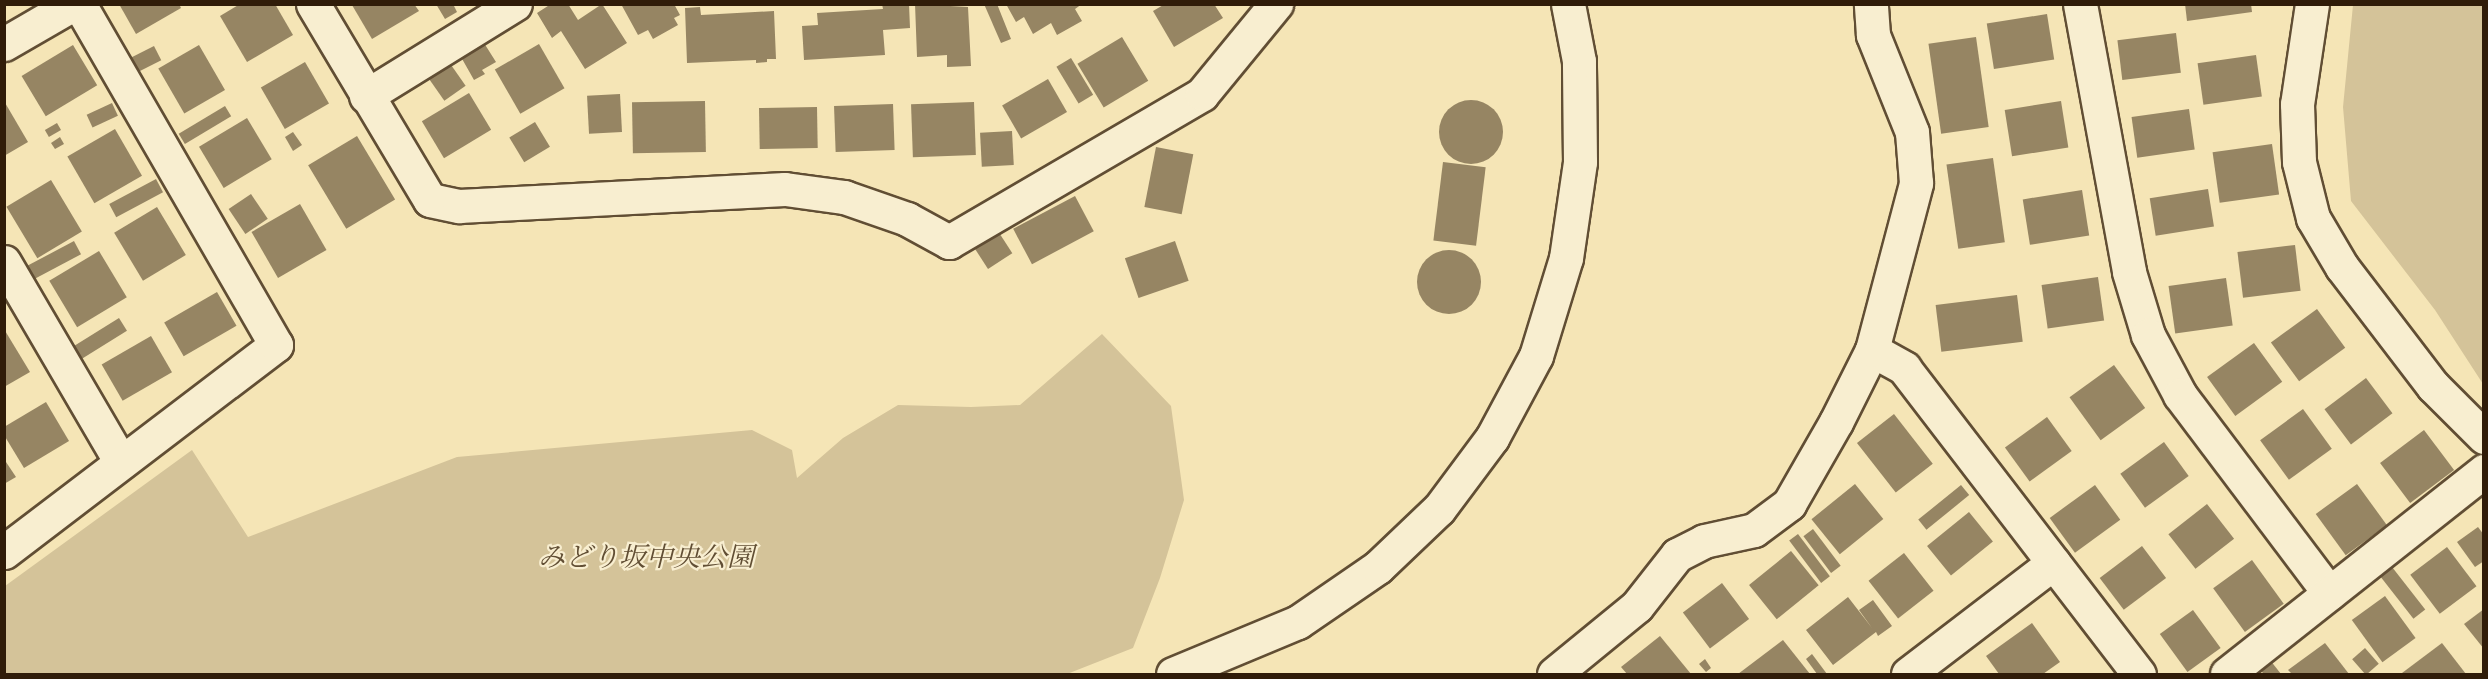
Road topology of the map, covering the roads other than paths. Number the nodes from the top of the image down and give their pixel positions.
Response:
1 (73, 4) edge
2 (79, 4) edge
3 (313, 4) edge
4 (515, 4) edge
5 (1276, 4) edge
6 (1568, 4) edge
7 (1871, 4) edge
8 (2080, 4) edge
9 (2312, 4) edge
10 (4, 45) edge
11 (366, 96) junction
12 (4, 262) edge
13 (1872, 350) junction
14 (2484, 437) edge
15 (121, 462) junction
16 (2484, 471) edge
17 (4, 552) edge
18 (2054, 563) junction
19 (2329, 593) junction
20 (1173, 675) edge
21 (1554, 675) edge
22 (1908, 675) edge
23 (2139, 675) edge
24 (2227, 675) edge

1 - 10 street
2 - 15 street
3 - 11 street
4 - 11 street
5 - 11 street
6 - 20 street
7 - 13 street
8 - 19 street
9 - 14 street
12 - 15 street
13 - 18 street
13 - 21 street
15 - 17 street
16 - 19 street
18 - 22 street
18 - 23 street
19 - 24 street

